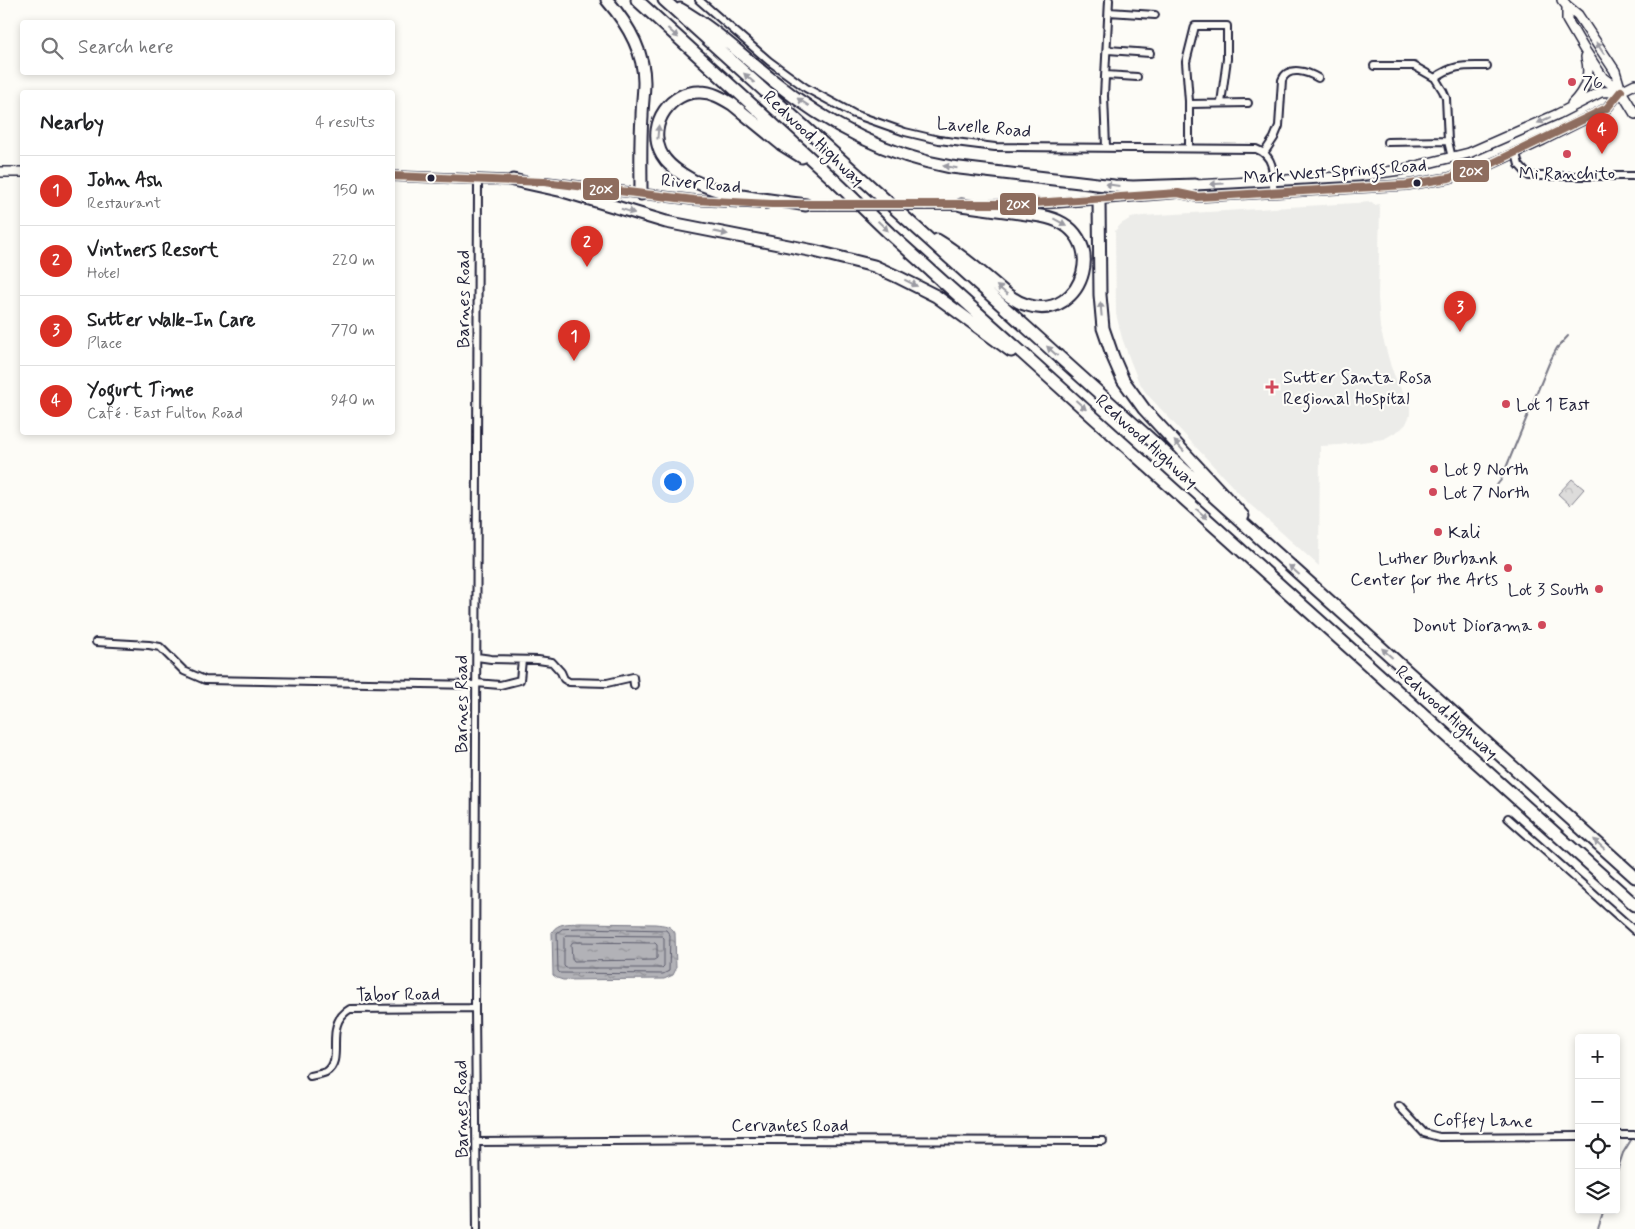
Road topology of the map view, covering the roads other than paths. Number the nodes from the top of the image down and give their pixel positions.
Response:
1 (607, 0) edge
2 (637, 0) edge
3 (664, 0) edge
4 (699, 0) edge
5 (1110, 0) edge
6 (1564, 3) edge
7 (1109, 12) junction
8 (1155, 15) dead end
9 (1584, 49) junction
10 (1108, 50) junction
11 (1150, 53) dead end
12 (1374, 66) dead end
13 (1487, 66) dead end
14 (1106, 75) junction
15 (1137, 77) dead end
16 (1318, 78) dead end
17 (1434, 78) junction
18 (1635, 84) edge
19 (1621, 91) junction
20 (1221, 103) junction
21 (1248, 103) dead end
22 (1189, 104) junction
23 (1567, 109) junction
24 (1635, 114) edge
25 (1448, 141) junction
26 (1387, 142) dead end
27 (1106, 147) junction
28 (1189, 148) junction
29 (1264, 153) junction
30 (1516, 153) junction
31 (1452, 158) junction
32 (0, 172) edge
33 (20, 172) edge
34 (395, 176) edge
35 (1634, 176) edge
36 (832, 178) junction
37 (478, 179) junction
38 (514, 180) junction
39 (1273, 180) junction
40 (1195, 185) junction
41 (1178, 193) junction
42 (1273, 193) junction
43 (641, 194) junction
44 (1099, 199) junction
45 (828, 204) joint
46 (806, 205) junction
47 (961, 205) junction
48 (920, 231) junction
49 (1065, 391) junction
50 (1270, 548) junction
51 (96, 642) dead end
52 (477, 657) junction
53 (522, 660) junction
54 (476, 684) junction
55 (634, 685) dead end
56 (1508, 818) dead end
57 (1635, 877) edge
58 (1635, 905) edge
59 (1635, 931) edge
60 (475, 1008) junction
61 (310, 1076) dead end
62 (1399, 1106) dead end
63 (1620, 1135) edge
64 (1635, 1135) edge
65 (1575, 1136) edge
66 (1103, 1141) dead end
67 (477, 1142) junction
68 (477, 1229) edge

1 - 43 highway
2 -> 36 highway, Redwood Highway
40 -> 3 highway
48 -> 3 highway, Redwood Highway
4 - 27 street, Lavelle Road
5 - 7 street
6 - 9 main road
19 -> 6 main road
7 - 8 street
7 - 10 street
9 - 19 main road
9 - 23 main road
10 - 11 street
10 - 14 street
12 - 17 street
13 - 17 street
14 - 15 street
14 - 27 street
16 - 29 street
17 - 25 street
18 - 19 main road, Mark West Springs Road
19 - 23 main road, Mark West Springs Road
19 - 24 main road
19 - 30 main road, Mark West Springs Road
20 - 21 street
20 - 22 street
20 - 22 street
22 - 28 street
23 -> 31 main road, Mark West Springs Road
25 - 26 street
25 - 31 street
27 - 28 street, Lavelle Road
28 - 29 street, Lavelle Road
29 - 39 street
30 - 35 street
30 - 42 main road, Mark West Springs Road
31 - 39 main road, Mark West Springs Road
32 - 33 main road
34 - 37 main road, River Road
46 -> 36 highway
36 -> 49 highway, Redwood Highway
37 - 38 main road, River Road
37 - 52 street, Barnes Road
38 - 43 main road, River Road
38 -> 49 highway
39 -> 40 main road, Mark West Springs Road
39 - 42 street
40 - 41 main road, Mark West Springs Road
41 - 42 main road, Mark West Springs Road
41 - 44 main road, Mark West Springs Road
43 - 46 main road, River Road
44 - 47 main road, Mark West Springs Road
50 -> 44 highway
45 - 46 main road, River Road
45 - 47 main road, Mark West Springs Road, bridge
47 -> 48 highway
50 -> 48 highway, Redwood Highway
49 -> 58 highway, Redwood Highway
57 -> 50 highway, Redwood Highway
51 - 54 street
52 - 53 street
52 - 54 street, Barnes Road
53 - 54 street
53 - 55 street
54 - 60 street, Barnes Road
56 - 59 street
60 - 61 street, Tabor Road
60 - 67 street, Barnes Road
62 - 65 street, Coffey Lane
63 - 64 street
66 - 67 street, Cervantes Road
67 - 68 street, Barnes Road

